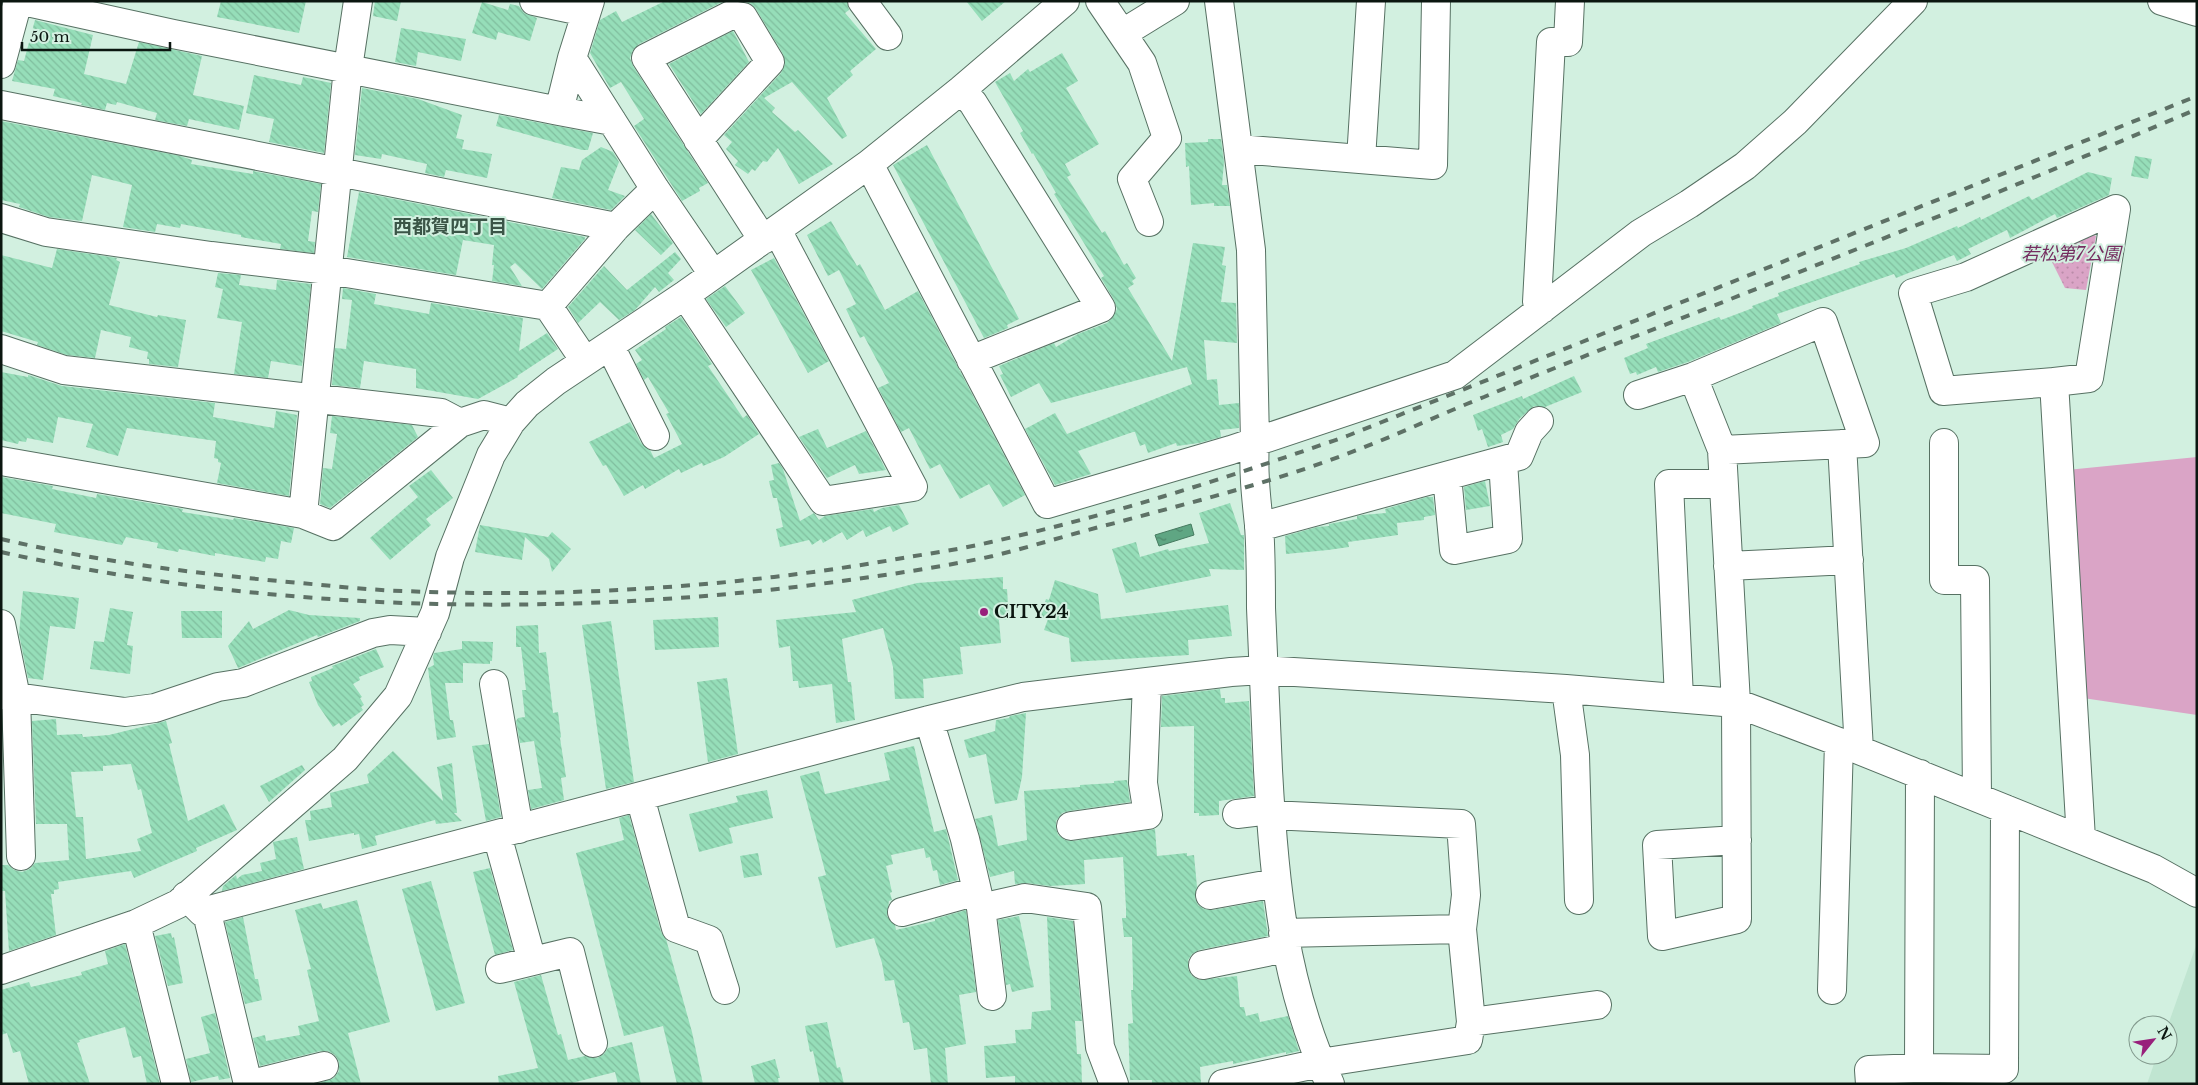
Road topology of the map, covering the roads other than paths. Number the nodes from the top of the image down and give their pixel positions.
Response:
1 (18, 1) edge
2 (23, 1) edge
3 (358, 1) edge
4 (534, 1) edge
5 (862, 1) edge
6 (1065, 1) edge
7 (1100, 1) edge
8 (1175, 1) edge
9 (1219, 1) edge
10 (1371, 1) edge
11 (1436, 1) edge
12 (1570, 1) edge
13 (1914, 1) edge
14 (2162, 1) edge
15 (588, 7) edge
16 (2197, 12) edge
17 (1123, 33) junction
18 (888, 36) dead end
19 (572, 58) junction
20 (1, 64) edge
21 (348, 68) junction
22 (961, 90) junction
23 (1, 105) edge
24 (559, 112) junction
25 (612, 121) junction
26 (698, 140) junction
27 (1238, 149) junction
28 (1360, 159) junction
29 (869, 164) junction
30 (338, 173) junction
31 (655, 189) junction
32 (1, 218) edge
33 (1150, 222) dead end
34 (616, 227) junction
35 (770, 235) junction
36 (328, 270) junction
37 (713, 274) junction
38 (685, 295) junction
39 (548, 306) junction
40 (1542, 309) junction
41 (610, 346) junction
42 (1, 349) edge
43 (972, 360) junction
44 (585, 361) junction
45 (1693, 377) junction
46 (2054, 382) junction
47 (1638, 395) dead end
48 (316, 400) junction
49 (1539, 421) dead end
50 (511, 422) junction
51 (460, 423) junction
52 (655, 436) dead end
53 (1255, 442) junction
54 (1944, 443) dead end
55 (1842, 444) junction
56 (1722, 450) junction
57 (1, 461) edge
58 (1503, 461) junction
59 (1446, 476) junction
60 (1723, 484) junction
61 (303, 514) junction
62 (1259, 527) junction
63 (1849, 560) junction
64 (1728, 566) junction
65 (1, 624) edge
66 (426, 632) junction
67 (1263, 670) junction
68 (1147, 682) junction
69 (494, 684) dead end
70 (1566, 689) junction
71 (9, 696) edge
72 (1679, 698) junction
73 (1736, 703) junction
74 (929, 720) junction
75 (1849, 746) junction
76 (1920, 774) junction
77 (640, 797) junction
78 (1977, 798) junction
79 (2005, 809) junction
80 (1270, 813) junction
81 (1237, 814) dead end
82 (1083, 831) dead end
83 (508, 832) junction
84 (2081, 839) junction
85 (1737, 840) dead end
86 (21, 856) dead end
87 (1276, 883) junction
88 (2197, 893) edge
89 (1210, 895) dead end
90 (980, 900) junction
91 (1579, 900) dead end
92 (196, 903) junction
93 (902, 912) dead end
94 (136, 924) junction
95 (1462, 929) junction
96 (1285, 941) junction
97 (532, 961) junction
98 (1203, 965) dead end
99 (500, 969) dead end
100 (1, 970) edge
101 (724, 990) dead end
102 (1832, 990) dead end
103 (992, 996) dead end
104 (1597, 1006) dead end
105 (1472, 1022) junction
106 (594, 1043) dead end
107 (324, 1066) dead end
108 (1919, 1068) junction
109 (1325, 1074) edge
110 (176, 1084) edge
111 (248, 1084) edge
112 (252, 1084) edge
113 (1114, 1084) edge
114 (1223, 1084) edge
115 (1870, 1084) edge

1 - 20 street
2 - 21 street
3 - 21 street
4 - 15 street
5 - 18 street
6 - 22 street
7 - 17 street
8 - 17 street
9 - 27 street
10 - 28 street
11 - 28 street
12 - 40 street
13 - 40 street
14 - 16 street
15 - 19 street
17 - 33 street
19 - 24 street
19 - 25 street
21 - 24 street
21 - 30 street
22 - 29 street
22 - 43 street
23 - 30 street
24 - 25 street
25 - 31 street
26 - 26 street
26 - 35 street
27 - 28 street
27 - 53 street
29 - 35 street
29 - 43 street
30 - 34 street
30 - 36 street
31 - 34 street
31 - 37 street
32 - 36 street
34 - 39 street
35 - 37 street
35 - 38 street
36 - 39 street
36 - 48 street
37 - 38 street
38 - 41 street
39 - 44 street
40 - 53 street
41 - 44 street
41 - 52 street
42 - 48 street
43 - 53 street
44 - 50 street
45 - 47 street
45 - 55 street
45 - 56 street
46 - 46 street
46 - 84 street
48 - 51 street
48 - 61 street
49 - 58 street
50 - 51 street
50 - 66 street
51 - 61 street
53 - 62 street
54 - 78 street
55 - 56 street
55 - 63 street
56 - 60 street
57 - 61 street
58 - 59 street
58 - 59 street
59 - 62 street
60 - 64 street
60 - 72 street
62 - 67 street
63 - 64 street
63 - 75 street
64 - 73 street
65 - 71 street
66 - 71 street
66 - 92 street
67 - 68 street
67 - 70 street
67 - 80 street
68 - 74 street
68 - 82 street
69 - 83 street
70 - 72 street
70 - 91 street
71 - 86 street
72 - 73 street
73 - 75 street
73 - 85 street
74 - 77 street
74 - 90 street
75 - 76 street
75 - 102 street
76 - 78 street
76 - 108 street
77 - 83 street
77 - 101 street
78 - 79 street
79 - 84 street
79 - 108 street
80 - 81 street
80 - 87 street
80 - 95 street
83 - 92 street
83 - 97 street
84 - 88 street
87 - 89 street
87 - 96 street
90 - 93 street
90 - 103 street
90 - 113 street
92 - 94 street
92 - 111 street
94 - 100 street
94 - 110 street
95 - 96 street
95 - 105 street
96 - 98 street
96 - 109 street
97 - 99 street
97 - 106 street
104 - 105 street
105 - 109 street
107 - 112 street
108 - 115 street
109 - 114 street

